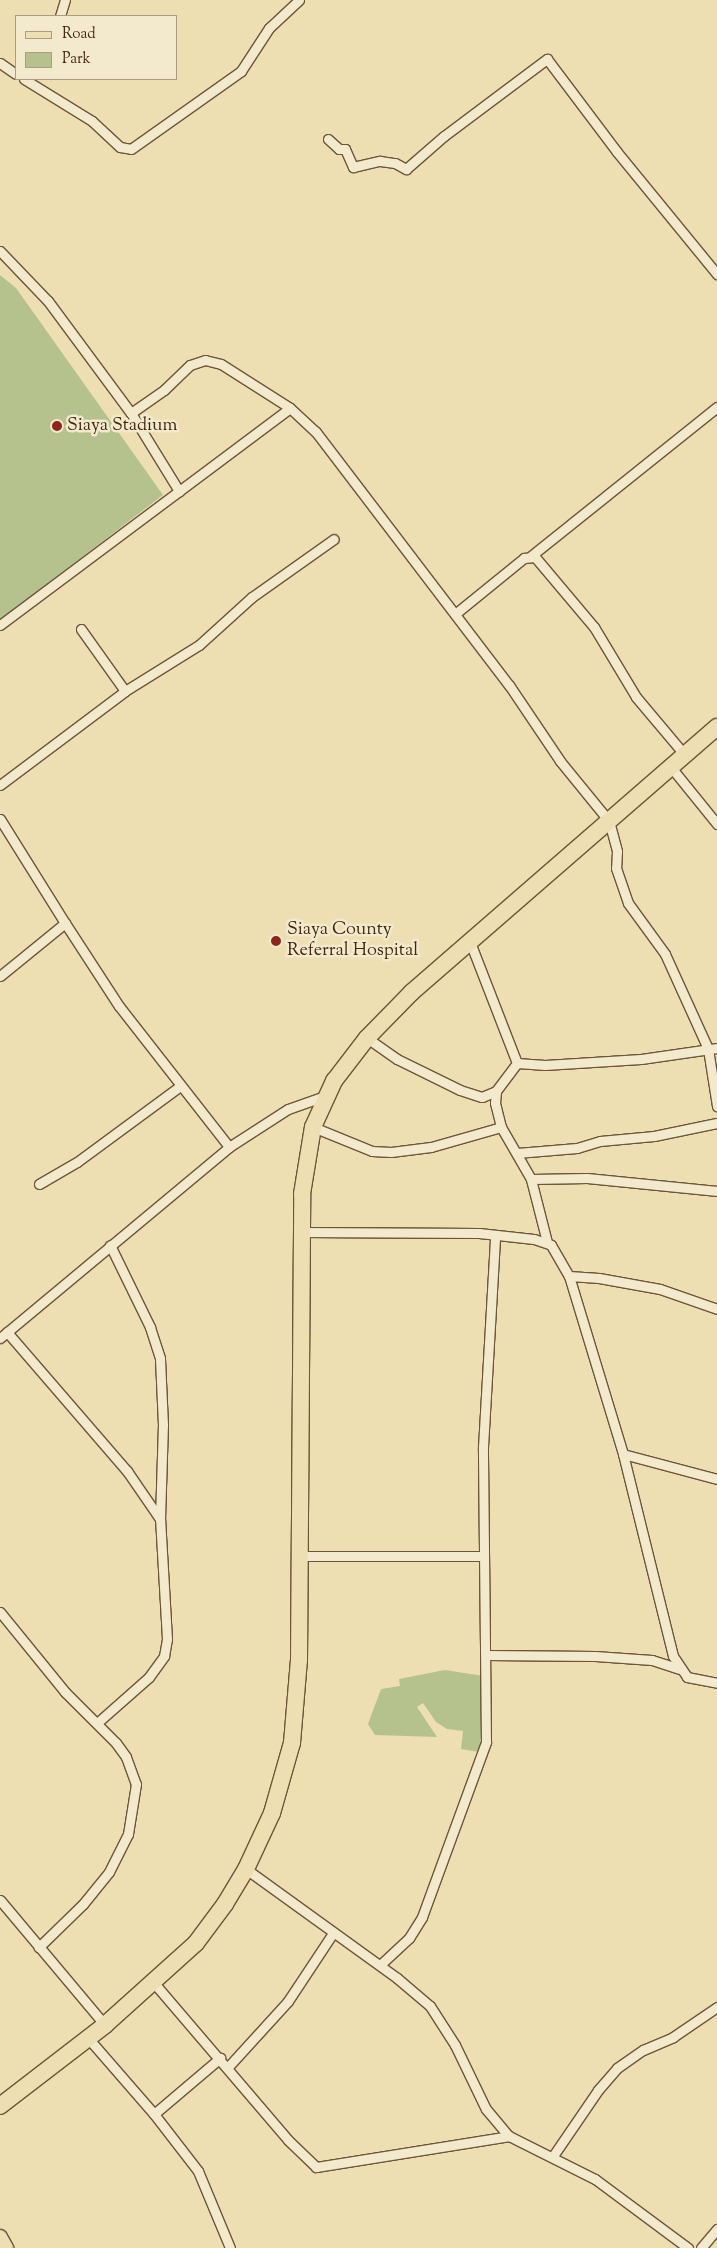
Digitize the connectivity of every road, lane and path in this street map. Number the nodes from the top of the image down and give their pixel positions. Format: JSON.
{"nodes":[{"id":1,"x":66,"y":0,"type":"edge"},
{"id":2,"x":299,"y":0,"type":"edge"},
{"id":3,"x":60,"y":15,"type":"edge"},
{"id":4,"x":0,"y":63,"type":"edge"},
{"id":5,"x":15,"y":73,"type":"edge"},
{"id":6,"x":38,"y":83,"type":"edge"},
{"id":7,"x":328,"y":139,"type":"dead end"},
{"id":8,"x":0,"y":251,"type":"edge"},
{"id":9,"x":717,"y":274,"type":"edge"},
{"id":10,"x":717,"y":407,"type":"edge"},
{"id":11,"x":290,"y":408,"type":"junction"},
{"id":12,"x":131,"y":413,"type":"junction"},
{"id":13,"x":179,"y":491,"type":"junction"},
{"id":14,"x":334,"y":539,"type":"dead end"},
{"id":15,"x":531,"y":556,"type":"junction"},
{"id":16,"x":455,"y":614,"type":"junction"},
{"id":17,"x":0,"y":625,"type":"edge"},
{"id":18,"x":81,"y":629,"type":"dead end"},
{"id":19,"x":125,"y":691,"type":"junction"},
{"id":20,"x":717,"y":727,"type":"edge"},
{"id":21,"x":684,"y":754,"type":"junction"},
{"id":22,"x":670,"y":766,"type":"junction"},
{"id":23,"x":0,"y":785,"type":"edge"},
{"id":24,"x":0,"y":820,"type":"edge"},
{"id":25,"x":609,"y":821,"type":"junction"},
{"id":26,"x":717,"y":824,"type":"edge"},
{"id":27,"x":66,"y":923,"type":"junction"},
{"id":28,"x":470,"y":942,"type":"junction"},
{"id":29,"x":0,"y":976,"type":"edge"},
{"id":30,"x":368,"y":1038,"type":"junction"},
{"id":31,"x":712,"y":1048,"type":"edge"},
{"id":32,"x":518,"y":1063,"type":"junction"},
{"id":33,"x":180,"y":1086,"type":"junction"},
{"id":34,"x":496,"y":1090,"type":"junction"},
{"id":35,"x":328,"y":1095,"type":"junction"},
{"id":36,"x":717,"y":1106,"type":"edge"},
{"id":37,"x":717,"y":1123,"type":"edge"},
{"id":38,"x":313,"y":1127,"type":"junction"},
{"id":39,"x":501,"y":1127,"type":"junction"},
{"id":40,"x":229,"y":1147,"type":"junction"},
{"id":41,"x":517,"y":1153,"type":"junction"},
{"id":42,"x":531,"y":1179,"type":"junction"},
{"id":43,"x":39,"y":1184,"type":"dead end"},
{"id":44,"x":717,"y":1191,"type":"edge"},
{"id":45,"x":302,"y":1232,"type":"junction"},
{"id":46,"x":495,"y":1236,"type":"junction"},
{"id":47,"x":547,"y":1242,"type":"junction"},
{"id":48,"x":110,"y":1244,"type":"junction"},
{"id":49,"x":568,"y":1276,"type":"junction"},
{"id":50,"x":717,"y":1309,"type":"edge"},
{"id":51,"x":3,"y":1335,"type":"edge"},
{"id":52,"x":623,"y":1454,"type":"junction"},
{"id":53,"x":717,"y":1479,"type":"edge"},
{"id":54,"x":160,"y":1519,"type":"junction"},
{"id":55,"x":300,"y":1556,"type":"junction"},
{"id":56,"x":484,"y":1556,"type":"junction"},
{"id":57,"x":0,"y":1612,"type":"edge"},
{"id":58,"x":487,"y":1655,"type":"junction"},
{"id":59,"x":679,"y":1669,"type":"junction"},
{"id":60,"x":717,"y":1683,"type":"edge"},
{"id":61,"x":97,"y":1723,"type":"junction"},
{"id":62,"x":246,"y":1869,"type":"junction"},
{"id":63,"x":0,"y":1900,"type":"edge"},
{"id":64,"x":333,"y":1933,"type":"junction"},
{"id":65,"x":39,"y":1946,"type":"junction"},
{"id":66,"x":380,"y":1965,"type":"junction"},
{"id":67,"x":154,"y":1983,"type":"junction"},
{"id":68,"x":717,"y":2006,"type":"edge"},
{"id":69,"x":105,"y":2025,"type":"junction"},
{"id":70,"x":88,"y":2038,"type":"junction"},
{"id":71,"x":220,"y":2058,"type":"junction"},
{"id":72,"x":228,"y":2067,"type":"junction"},
{"id":73,"x":0,"y":2106,"type":"edge"},
{"id":74,"x":154,"y":2114,"type":"junction"},
{"id":75,"x":509,"y":2136,"type":"junction"},
{"id":76,"x":553,"y":2156,"type":"junction"},
{"id":77,"x":717,"y":2229,"type":"edge"},
{"id":78,"x":0,"y":2237,"type":"edge"},
{"id":79,"x":6,"y":2248,"type":"edge"},
{"id":80,"x":230,"y":2248,"type":"edge"},
{"id":81,"x":688,"y":2248,"type":"edge"},
{"id":82,"x":701,"y":2248,"type":"edge"}],
"edges":[{"from":1,"to":3,"type":"street"},
{"from":2,"to":6,"type":"street"},
{"from":4,"to":5,"type":"street"},
{"from":7,"to":9,"type":"street"},
{"from":8,"to":12,"type":"street"},
{"from":10,"to":15,"type":"street"},
{"from":11,"to":12,"type":"street"},
{"from":11,"to":13,"type":"street"},
{"from":11,"to":16,"type":"street"},
{"from":12,"to":13,"type":"street"},
{"from":13,"to":17,"type":"street"},
{"from":14,"to":19,"type":"street"},
{"from":15,"to":16,"type":"street"},
{"from":15,"to":21,"type":"street"},
{"from":16,"to":25,"type":"street"},
{"from":18,"to":19,"type":"street"},
{"from":19,"to":23,"type":"street"},
{"from":20,"to":21,"type":"highway"},
{"from":21,"to":22,"type":"highway"},
{"from":22,"to":25,"type":"highway"},
{"from":22,"to":26,"type":"street"},
{"from":24,"to":27,"type":"street"},
{"from":25,"to":28,"type":"highway"},
{"from":25,"to":31,"type":"street"},
{"from":27,"to":29,"type":"street"},
{"from":27,"to":33,"type":"street"},
{"from":28,"to":30,"type":"highway"},
{"from":28,"to":32,"type":"street"},
{"from":30,"to":34,"type":"street"},
{"from":30,"to":35,"type":"highway"},
{"from":31,"to":32,"type":"street"},
{"from":31,"to":36,"type":"street"},
{"from":32,"to":34,"type":"street"},
{"from":33,"to":40,"type":"street"},
{"from":33,"to":43,"type":"street"},
{"from":34,"to":39,"type":"street"},
{"from":35,"to":38,"type":"highway"},
{"from":35,"to":40,"type":"street"},
{"from":37,"to":41,"type":"street"},
{"from":38,"to":39,"type":"street"},
{"from":38,"to":45,"type":"highway"},
{"from":39,"to":41,"type":"street"},
{"from":40,"to":48,"type":"street"},
{"from":41,"to":42,"type":"street"},
{"from":42,"to":44,"type":"street"},
{"from":42,"to":47,"type":"street"},
{"from":45,"to":46,"type":"street"},
{"from":45,"to":55,"type":"highway"},
{"from":46,"to":47,"type":"street"},
{"from":46,"to":56,"type":"street"},
{"from":47,"to":49,"type":"street"},
{"from":48,"to":51,"type":"street"},
{"from":48,"to":54,"type":"street"},
{"from":49,"to":50,"type":"street"},
{"from":49,"to":52,"type":"street"},
{"from":51,"to":54,"type":"street"},
{"from":52,"to":53,"type":"street"},
{"from":52,"to":59,"type":"street"},
{"from":54,"to":61,"type":"street"},
{"from":55,"to":56,"type":"street"},
{"from":55,"to":62,"type":"highway"},
{"from":56,"to":58,"type":"street"},
{"from":57,"to":61,"type":"street"},
{"from":58,"to":59,"type":"street"},
{"from":58,"to":66,"type":"street"},
{"from":59,"to":60,"type":"street"},
{"from":61,"to":65,"type":"street"},
{"from":62,"to":64,"type":"street"},
{"from":62,"to":67,"type":"highway"},
{"from":63,"to":65,"type":"street"},
{"from":64,"to":66,"type":"street"},
{"from":64,"to":72,"type":"street"},
{"from":65,"to":69,"type":"street"},
{"from":66,"to":75,"type":"street"},
{"from":67,"to":69,"type":"highway"},
{"from":67,"to":71,"type":"street"},
{"from":68,"to":76,"type":"street"},
{"from":69,"to":70,"type":"highway"},
{"from":70,"to":73,"type":"highway"},
{"from":70,"to":74,"type":"street"},
{"from":71,"to":72,"type":"street"},
{"from":71,"to":74,"type":"street"},
{"from":72,"to":75,"type":"street"},
{"from":74,"to":80,"type":"street"},
{"from":75,"to":76,"type":"street"},
{"from":76,"to":81,"type":"street"},
{"from":77,"to":82,"type":"street"},
{"from":78,"to":79,"type":"main road"}]}
